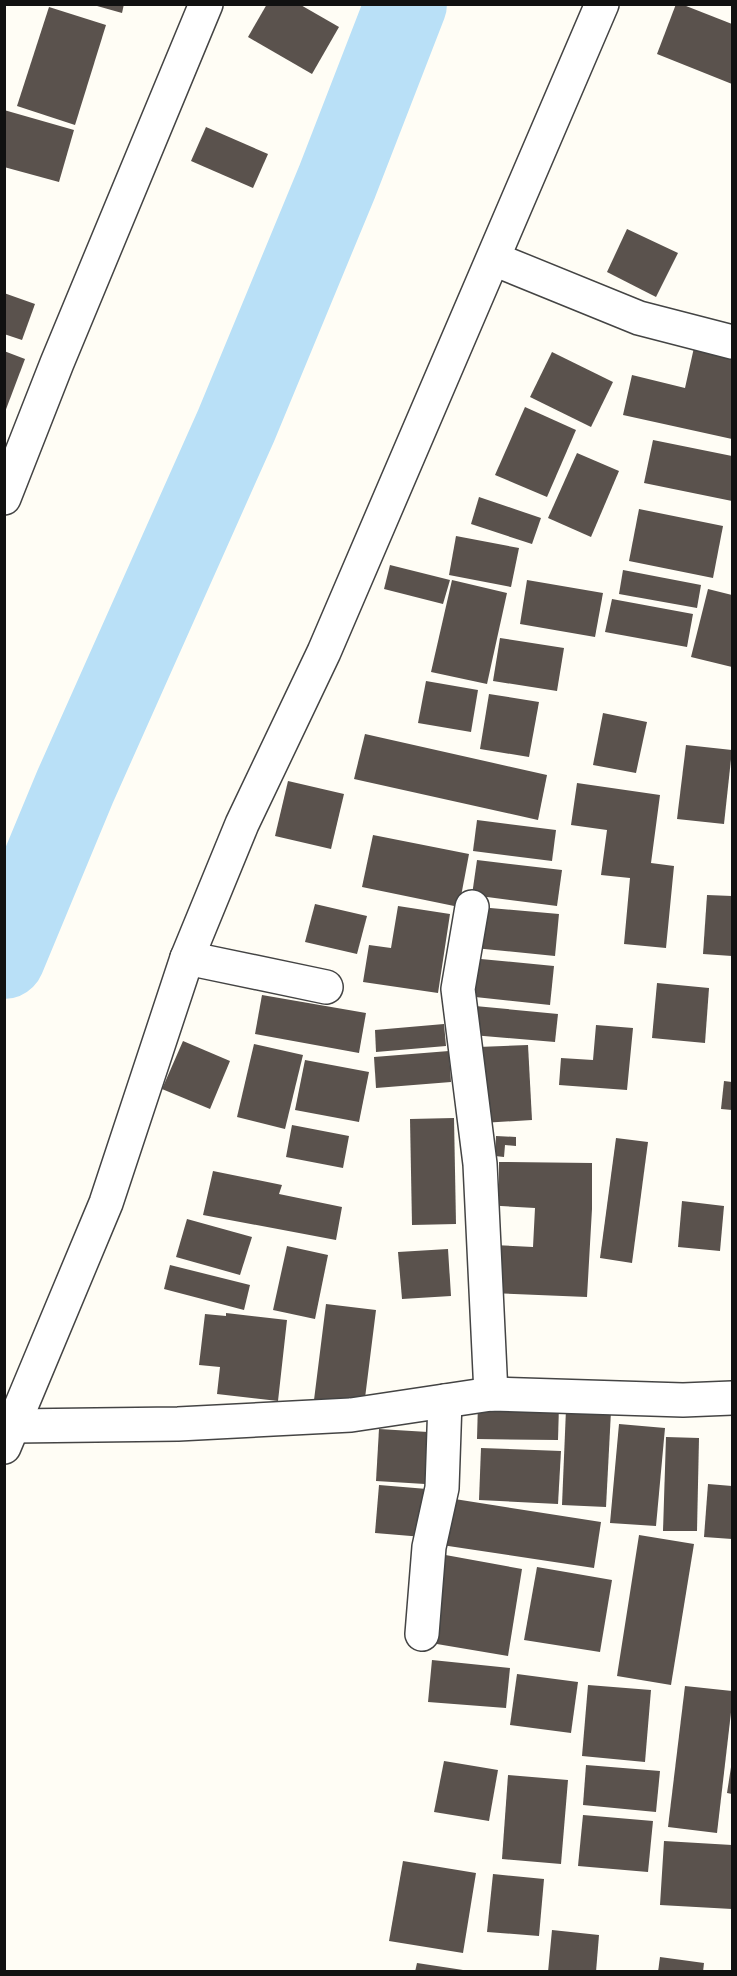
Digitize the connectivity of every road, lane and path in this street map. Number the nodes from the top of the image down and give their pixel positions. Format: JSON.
{"nodes":[{"id":1,"x":206,"y":4,"type":"edge"},
{"id":2,"x":602,"y":4,"type":"edge"},
{"id":3,"x":494,"y":260,"type":"junction"},
{"id":4,"x":732,"y":342,"type":"edge"},
{"id":5,"x":4,"y":498,"type":"edge"},
{"id":6,"x":472,"y":907,"type":"dead end"},
{"id":7,"x":187,"y":958,"type":"junction"},
{"id":8,"x":326,"y":987,"type":"dead end"},
{"id":9,"x":491,"y":1394,"type":"junction"},
{"id":10,"x":732,"y":1398,"type":"edge"},
{"id":11,"x":445,"y":1401,"type":"junction"},
{"id":12,"x":9,"y":1436,"type":"edge"},
{"id":13,"x":422,"y":1634,"type":"dead end"}],
"edges":[{"from":1,"to":5,"type":"street"},
{"from":2,"to":3,"type":"street"},
{"from":3,"to":4,"type":"street"},
{"from":3,"to":7,"type":"street"},
{"from":6,"to":9,"type":"street"},
{"from":7,"to":8,"type":"street"},
{"from":7,"to":12,"type":"street"},
{"from":9,"to":10,"type":"street"},
{"from":9,"to":11,"type":"street"},
{"from":11,"to":12,"type":"street"},
{"from":11,"to":13,"type":"street"}]}
